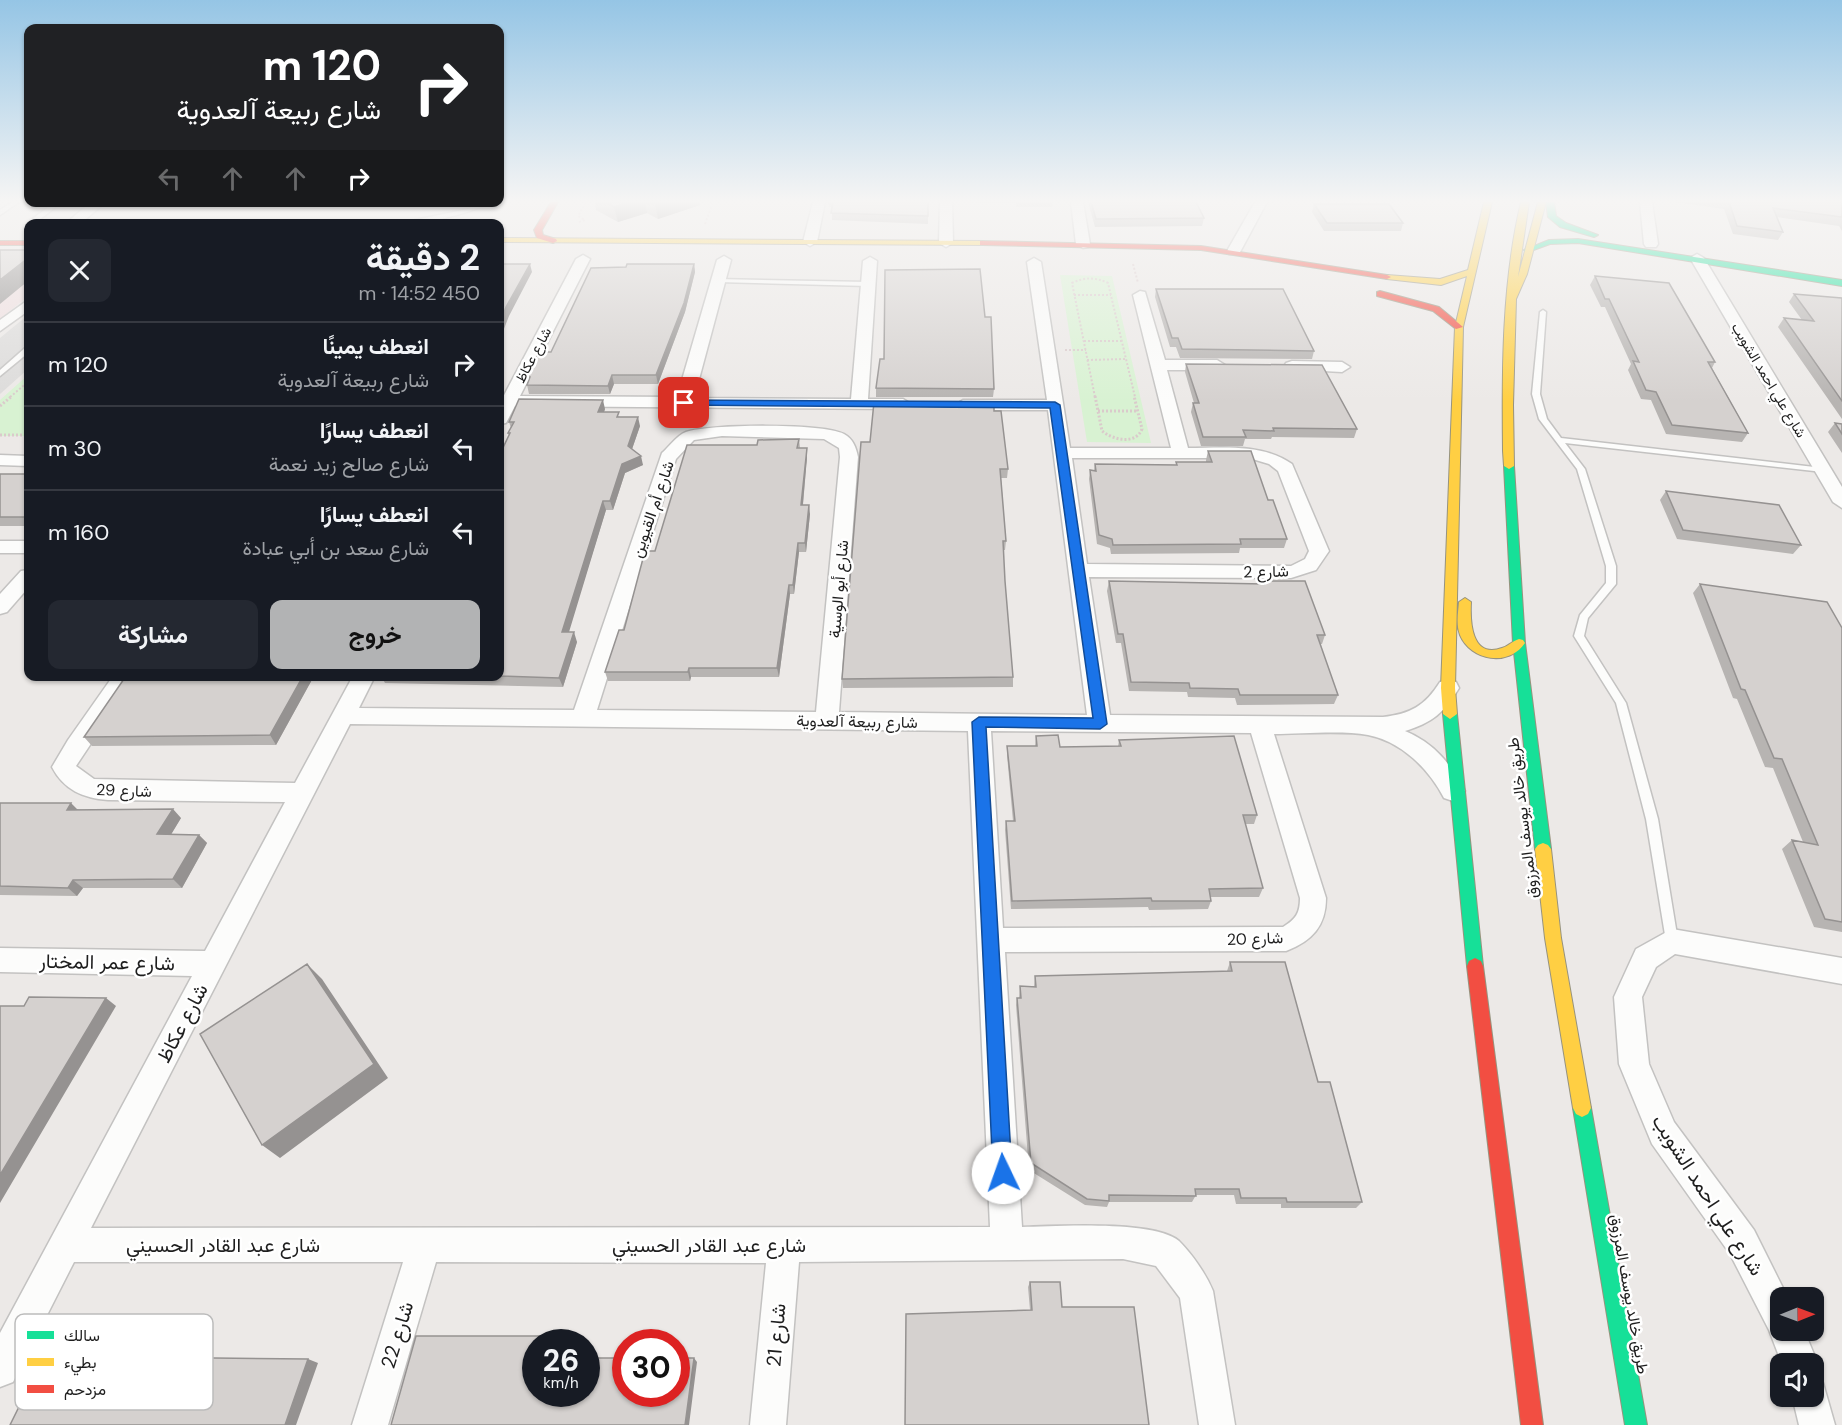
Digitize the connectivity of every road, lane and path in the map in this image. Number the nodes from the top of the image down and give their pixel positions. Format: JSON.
{"nodes":[{"id":1,"x":583,"y":268,"type":"edge"},
{"id":2,"x":721,"y":268,"type":"edge"},
{"id":3,"x":870,"y":268,"type":"edge"},
{"id":4,"x":1035,"y":268,"type":"edge"},
{"id":5,"x":1337,"y":268,"type":"edge"},
{"id":6,"x":1471,"y":268,"type":"edge"},
{"id":7,"x":1515,"y":268,"type":"edge"},
{"id":8,"x":1524,"y":268,"type":"edge"},
{"id":9,"x":1703,"y":268,"type":"edge"},
{"id":10,"x":1756,"y":268,"type":"edge"},
{"id":11,"x":1786,"y":268,"type":"edge"},
{"id":12,"x":1358,"y":272,"type":"junction"},
{"id":13,"x":1470,"y":272,"type":"junction"},
{"id":14,"x":1804,"y":277,"type":"junction"},
{"id":15,"x":718,"y":280,"type":"junction"},
{"id":16,"x":1842,"y":283,"type":"edge"},
{"id":17,"x":868,"y":284,"type":"junction"},
{"id":18,"x":1074,"y":295,"type":"junction"},
{"id":19,"x":1111,"y":295,"type":"junction"},
{"id":20,"x":1140,"y":295,"type":"dead end"},
{"id":21,"x":1512,"y":299,"type":"junction"},
{"id":22,"x":24,"y":307,"type":"edge"},
{"id":23,"x":1543,"y":312,"type":"dead end"},
{"id":24,"x":0,"y":327,"type":"edge"},
{"id":25,"x":1459,"y":327,"type":"junction"},
{"id":26,"x":1121,"y":341,"type":"junction"},
{"id":27,"x":1084,"y":342,"type":"junction"},
{"id":28,"x":24,"y":353,"type":"edge"},
{"id":29,"x":1125,"y":359,"type":"junction"},
{"id":30,"x":1088,"y":360,"type":"junction"},
{"id":31,"x":1158,"y":365,"type":"junction"},
{"id":32,"x":1239,"y":366,"type":"edge"},
{"id":33,"x":1273,"y":366,"type":"edge"},
{"id":34,"x":1342,"y":367,"type":"dead end"},
{"id":35,"x":0,"y":374,"type":"edge"},
{"id":36,"x":24,"y":385,"type":"edge"},
{"id":37,"x":509,"y":401,"type":"junction"},
{"id":38,"x":684,"y":403,"type":"junction"},
{"id":39,"x":859,"y":404,"type":"junction"},
{"id":40,"x":916,"y":404,"type":"edge"},
{"id":41,"x":951,"y":405,"type":"edge"},
{"id":42,"x":1055,"y":405,"type":"junction"},
{"id":43,"x":0,"y":406,"type":"edge"},
{"id":44,"x":504,"y":411,"type":"edge"},
{"id":45,"x":1098,"y":411,"type":"junction"},
{"id":46,"x":1137,"y":411,"type":"junction"},
{"id":47,"x":0,"y":435,"type":"edge"},
{"id":48,"x":24,"y":435,"type":"edge"},
{"id":49,"x":1561,"y":440,"type":"junction"},
{"id":50,"x":1064,"y":453,"type":"junction"},
{"id":51,"x":1181,"y":453,"type":"junction"},
{"id":52,"x":849,"y":458,"type":"joint"},
{"id":53,"x":0,"y":460,"type":"edge"},
{"id":54,"x":24,"y":460,"type":"edge"},
{"id":55,"x":1823,"y":470,"type":"junction"},
{"id":56,"x":1842,"y":473,"type":"edge"},
{"id":57,"x":1454,"y":475,"type":"junction"},
{"id":58,"x":1842,"y":502,"type":"edge"},
{"id":59,"x":0,"y":547,"type":"edge"},
{"id":60,"x":24,"y":547,"type":"edge"},
{"id":61,"x":1077,"y":570,"type":"junction"},
{"id":62,"x":24,"y":580,"type":"edge"},
{"id":63,"x":0,"y":607,"type":"edge"},
{"id":64,"x":1519,"y":643,"type":"junction"},
{"id":65,"x":121,"y":681,"type":"edge"},
{"id":66,"x":361,"y":681,"type":"edge"},
{"id":67,"x":1448,"y":688,"type":"junction"},
{"id":68,"x":343,"y":716,"type":"junction"},
{"id":69,"x":583,"y":718,"type":"junction"},
{"id":70,"x":827,"y":721,"type":"junction"},
{"id":71,"x":979,"y":722,"type":"junction"},
{"id":72,"x":1100,"y":724,"type":"junction"},
{"id":73,"x":1260,"y":725,"type":"junction"},
{"id":74,"x":1370,"y":726,"type":"junction"},
{"id":75,"x":302,"y":793,"type":"junction"},
{"id":76,"x":1457,"y":798,"type":"junction"},
{"id":77,"x":990,"y":940,"type":"junction"},
{"id":78,"x":1672,"y":941,"type":"junction"},
{"id":79,"x":0,"y":960,"type":"edge"},
{"id":80,"x":213,"y":964,"type":"junction"},
{"id":81,"x":1842,"y":971,"type":"edge"},
{"id":82,"x":1007,"y":1243,"type":"junction"},
{"id":83,"x":65,"y":1245,"type":"junction"},
{"id":84,"x":425,"y":1245,"type":"junction"},
{"id":85,"x":784,"y":1246,"type":"junction"},
{"id":86,"x":1770,"y":1297,"type":"edge"},
{"id":87,"x":29,"y":1314,"type":"edge"},
{"id":88,"x":15,"y":1340,"type":"edge"},
{"id":89,"x":0,"y":1369,"type":"edge"},
{"id":90,"x":1812,"y":1407,"type":"edge"},
{"id":91,"x":370,"y":1425,"type":"edge"},
{"id":92,"x":768,"y":1425,"type":"edge"},
{"id":93,"x":1217,"y":1425,"type":"edge"},
{"id":94,"x":1532,"y":1425,"type":"edge"},
{"id":95,"x":1637,"y":1425,"type":"edge"},
{"id":96,"x":1817,"y":1425,"type":"edge"}],
"edges":[{"from":1,"to":37,"type":"street","name":"شارع عكاظ"},
{"from":2,"to":15,"type":"street"},
{"from":3,"to":17,"type":"street"},
{"from":4,"to":42,"type":"street"},
{"from":5,"to":12,"type":"main road"},
{"from":6,"to":13,"type":"main road"},
{"from":7,"to":21,"type":"main road","name":"طريق خالد يوسف المرزوق"},
{"from":8,"to":21,"type":"main road"},
{"from":9,"to":55,"type":"street","name":"شارع علي احمد الشويب"},
{"from":10,"to":14,"type":"main road"},
{"from":11,"to":14,"type":"main road"},
{"from":12,"to":13,"type":"main road"},
{"from":12,"to":25,"type":"main road"},
{"from":13,"to":25,"type":"main road"},
{"from":14,"to":16,"type":"main road"},
{"from":15,"to":17,"type":"lane"},
{"from":15,"to":38,"type":"street"},
{"from":17,"to":39,"type":"street"},
{"from":18,"to":19,"type":"path"},
{"from":18,"to":19,"type":"path"},
{"from":18,"to":27,"type":"path"},
{"from":19,"to":26,"type":"path"},
{"from":20,"to":31,"type":"street"},
{"from":21,"to":64,"type":"main road","name":"طريق خالد يوسف المرزوق"},
{"from":22,"to":24,"type":"street"},
{"from":23,"to":49,"type":"lane"},
{"from":25,"to":57,"type":"main road"},
{"from":26,"to":27,"type":"path"},
{"from":26,"to":29,"type":"path"},
{"from":27,"to":30,"type":"path"},
{"from":28,"to":35,"type":"lane"},
{"from":29,"to":30,"type":"path"},
{"from":29,"to":46,"type":"path"},
{"from":30,"to":45,"type":"path"},
{"from":31,"to":32,"type":"street"},
{"from":31,"to":51,"type":"street"},
{"from":33,"to":34,"type":"street"},
{"from":36,"to":43,"type":"path"},
{"from":37,"to":38,"type":"street"},
{"from":37,"to":44,"type":"street","name":"شارع عكاظ"},
{"from":38,"to":39,"type":"street"},
{"from":39,"to":40,"type":"street"},
{"from":41,"to":42,"type":"street"},
{"from":42,"to":50,"type":"street"},
{"from":45,"to":46,"type":"path"},
{"from":45,"to":46,"type":"path"},
{"from":47,"to":48,"type":"path"},
{"from":49,"to":55,"type":"lane"},
{"from":49,"to":78,"type":"lane"},
{"from":50,"to":51,"type":"street","name":"شارع 2"},
{"from":50,"to":61,"type":"street"},
{"from":51,"to":61,"type":"street","name":"شارع 2"},
{"from":52,"to":69,"type":"street","name":"شارع أم القيوين"},
{"from":52,"to":70,"type":"street","name":"شارع أبو الوسية"},
{"from":53,"to":54,"type":"street"},
{"from":55,"to":56,"type":"street"},
{"from":55,"to":58,"type":"street","name":"شارع علي احمد الشويب"},
{"from":57,"to":64,"type":"main road"},
{"from":57,"to":67,"type":"main road"},
{"from":59,"to":60,"type":"street"},
{"from":61,"to":72,"type":"street"},
{"from":62,"to":63,"type":"street"},
{"from":64,"to":95,"type":"main road","name":"طريق خالد يوسف المرزوق"},
{"from":65,"to":75,"type":"street","name":"شارع 29"},
{"from":66,"to":68,"type":"street","name":"شارع عكاظ"},
{"from":67,"to":74,"type":"street","name":"شارع ربيعة آلعدوية"},
{"from":67,"to":76,"type":"main road"},
{"from":68,"to":69,"type":"street","name":"شارع ربيعة آلعدوية"},
{"from":68,"to":75,"type":"street","name":"شارع عكاظ"},
{"from":69,"to":70,"type":"street","name":"شارع ربيعة آلعدوية"},
{"from":70,"to":71,"type":"street","name":"شارع ربيعة آلعدوية"},
{"from":71,"to":72,"type":"street","name":"شارع ربيعة آلعدوية"},
{"from":71,"to":77,"type":"street"},
{"from":72,"to":73,"type":"street","name":"شارع ربيعة آلعدوية"},
{"from":73,"to":74,"type":"street","name":"شارع ربيعة آلعدوية"},
{"from":73,"to":77,"type":"street","name":"شارع 20"},
{"from":74,"to":76,"type":"street","name":"شارع ربيعة آلعدوية"},
{"from":75,"to":80,"type":"street","name":"شارع عكاظ"},
{"from":76,"to":94,"type":"main road"},
{"from":77,"to":82,"type":"street"},
{"from":78,"to":81,"type":"street"},
{"from":78,"to":86,"type":"street","name":"شارع علي احمد الشويب"},
{"from":79,"to":80,"type":"street","name":"شارع عمر المختار"},
{"from":80,"to":83,"type":"street","name":"شارع عكاظ"},
{"from":82,"to":85,"type":"street","name":"شارع عبد القادر الحسيني"},
{"from":82,"to":93,"type":"street","name":"شارع عبد القادر الحسيني"},
{"from":83,"to":84,"type":"street","name":"شارع عبد القادر الحسيني"},
{"from":83,"to":87,"type":"street","name":"شارع عكاظ"},
{"from":84,"to":85,"type":"street","name":"شارع عبد القادر الحسيني"},
{"from":84,"to":91,"type":"street","name":"شارع 22"},
{"from":85,"to":92,"type":"street","name":"شارع 21"},
{"from":88,"to":89,"type":"street","name":"شارع عكاظ"},
{"from":90,"to":96,"type":"street"}]}
